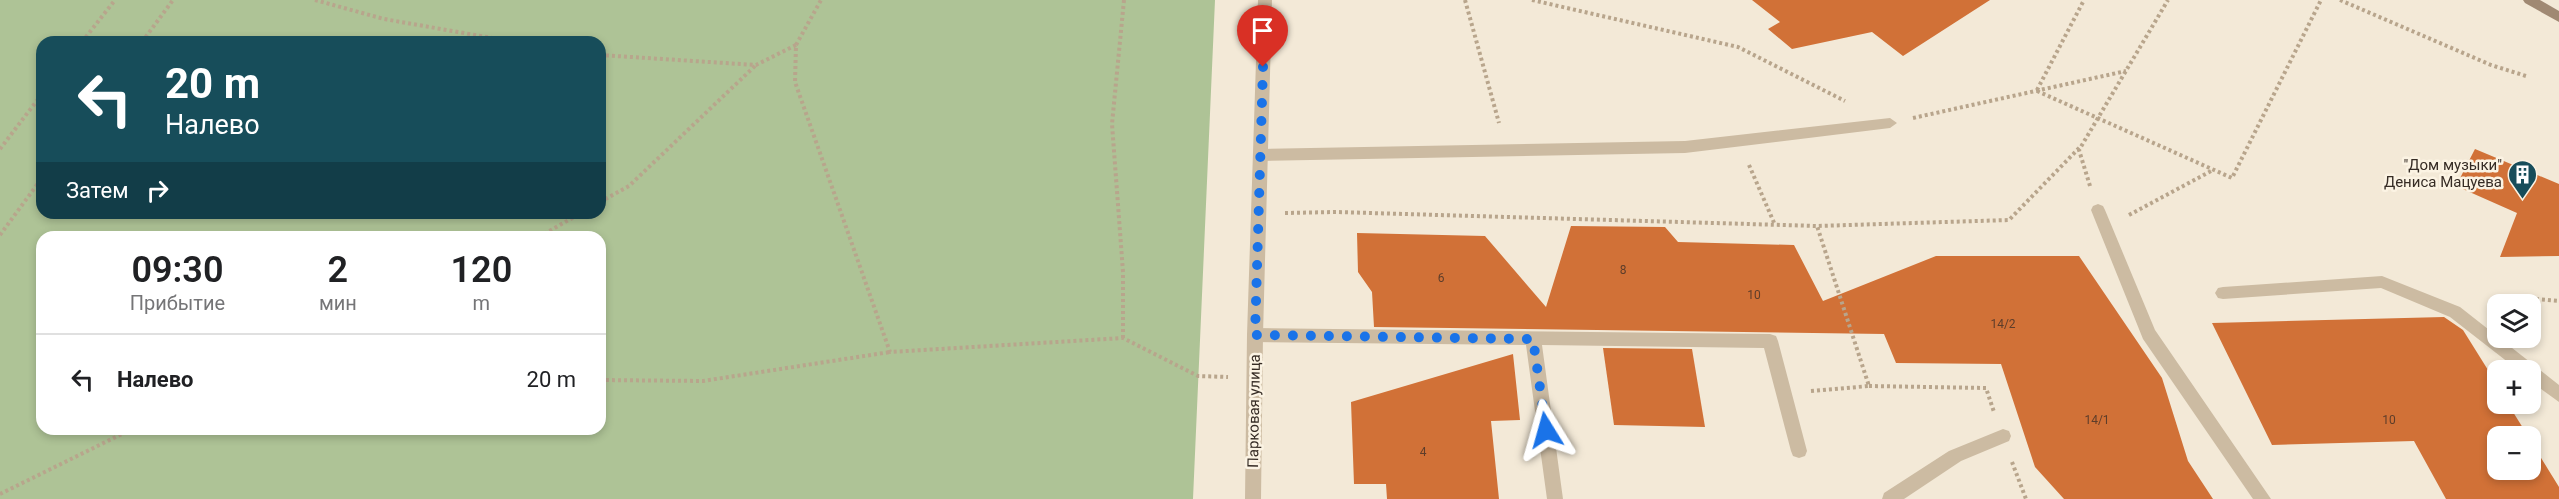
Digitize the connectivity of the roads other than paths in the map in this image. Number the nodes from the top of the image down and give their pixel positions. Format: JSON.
{"nodes":[{"id":1,"x":1265,"y":0,"type":"edge"},
{"id":2,"x":2530,"y":0,"type":"edge"},
{"id":3,"x":2559,"y":17,"type":"edge"},
{"id":4,"x":1890,"y":123,"type":"road end"},
{"id":5,"x":1260,"y":155,"type":"junction"},
{"id":6,"x":2098,"y":210,"type":"road end"},
{"id":7,"x":2223,"y":293,"type":"dead end"},
{"id":8,"x":1255,"y":335,"type":"junction"},
{"id":9,"x":1533,"y":339,"type":"junction"},
{"id":10,"x":2516,"y":360,"type":"edge"},
{"id":11,"x":2541,"y":380,"type":"edge"},
{"id":12,"x":2559,"y":395,"type":"edge"},
{"id":13,"x":2003,"y":436,"type":"road end"},
{"id":14,"x":1798,"y":451,"type":"dead end"},
{"id":15,"x":1253,"y":499,"type":"edge"},
{"id":16,"x":1556,"y":499,"type":"edge"},
{"id":17,"x":1890,"y":499,"type":"edge"},
{"id":18,"x":2263,"y":499,"type":"edge"}],
"edges":[{"from":1,"to":5,"type":"street","name":"Парковая улица"},
{"from":2,"to":3,"type":"main road"},
{"from":4,"to":5,"type":"street"},
{"from":5,"to":8,"type":"street","name":"Парковая улица"},
{"from":6,"to":18,"type":"street"},
{"from":7,"to":10,"type":"street"},
{"from":8,"to":9,"type":"street"},
{"from":8,"to":15,"type":"street","name":"Парковая улица"},
{"from":9,"to":14,"type":"street"},
{"from":9,"to":16,"type":"street"},
{"from":11,"to":12,"type":"street"},
{"from":13,"to":17,"type":"street"}]}
